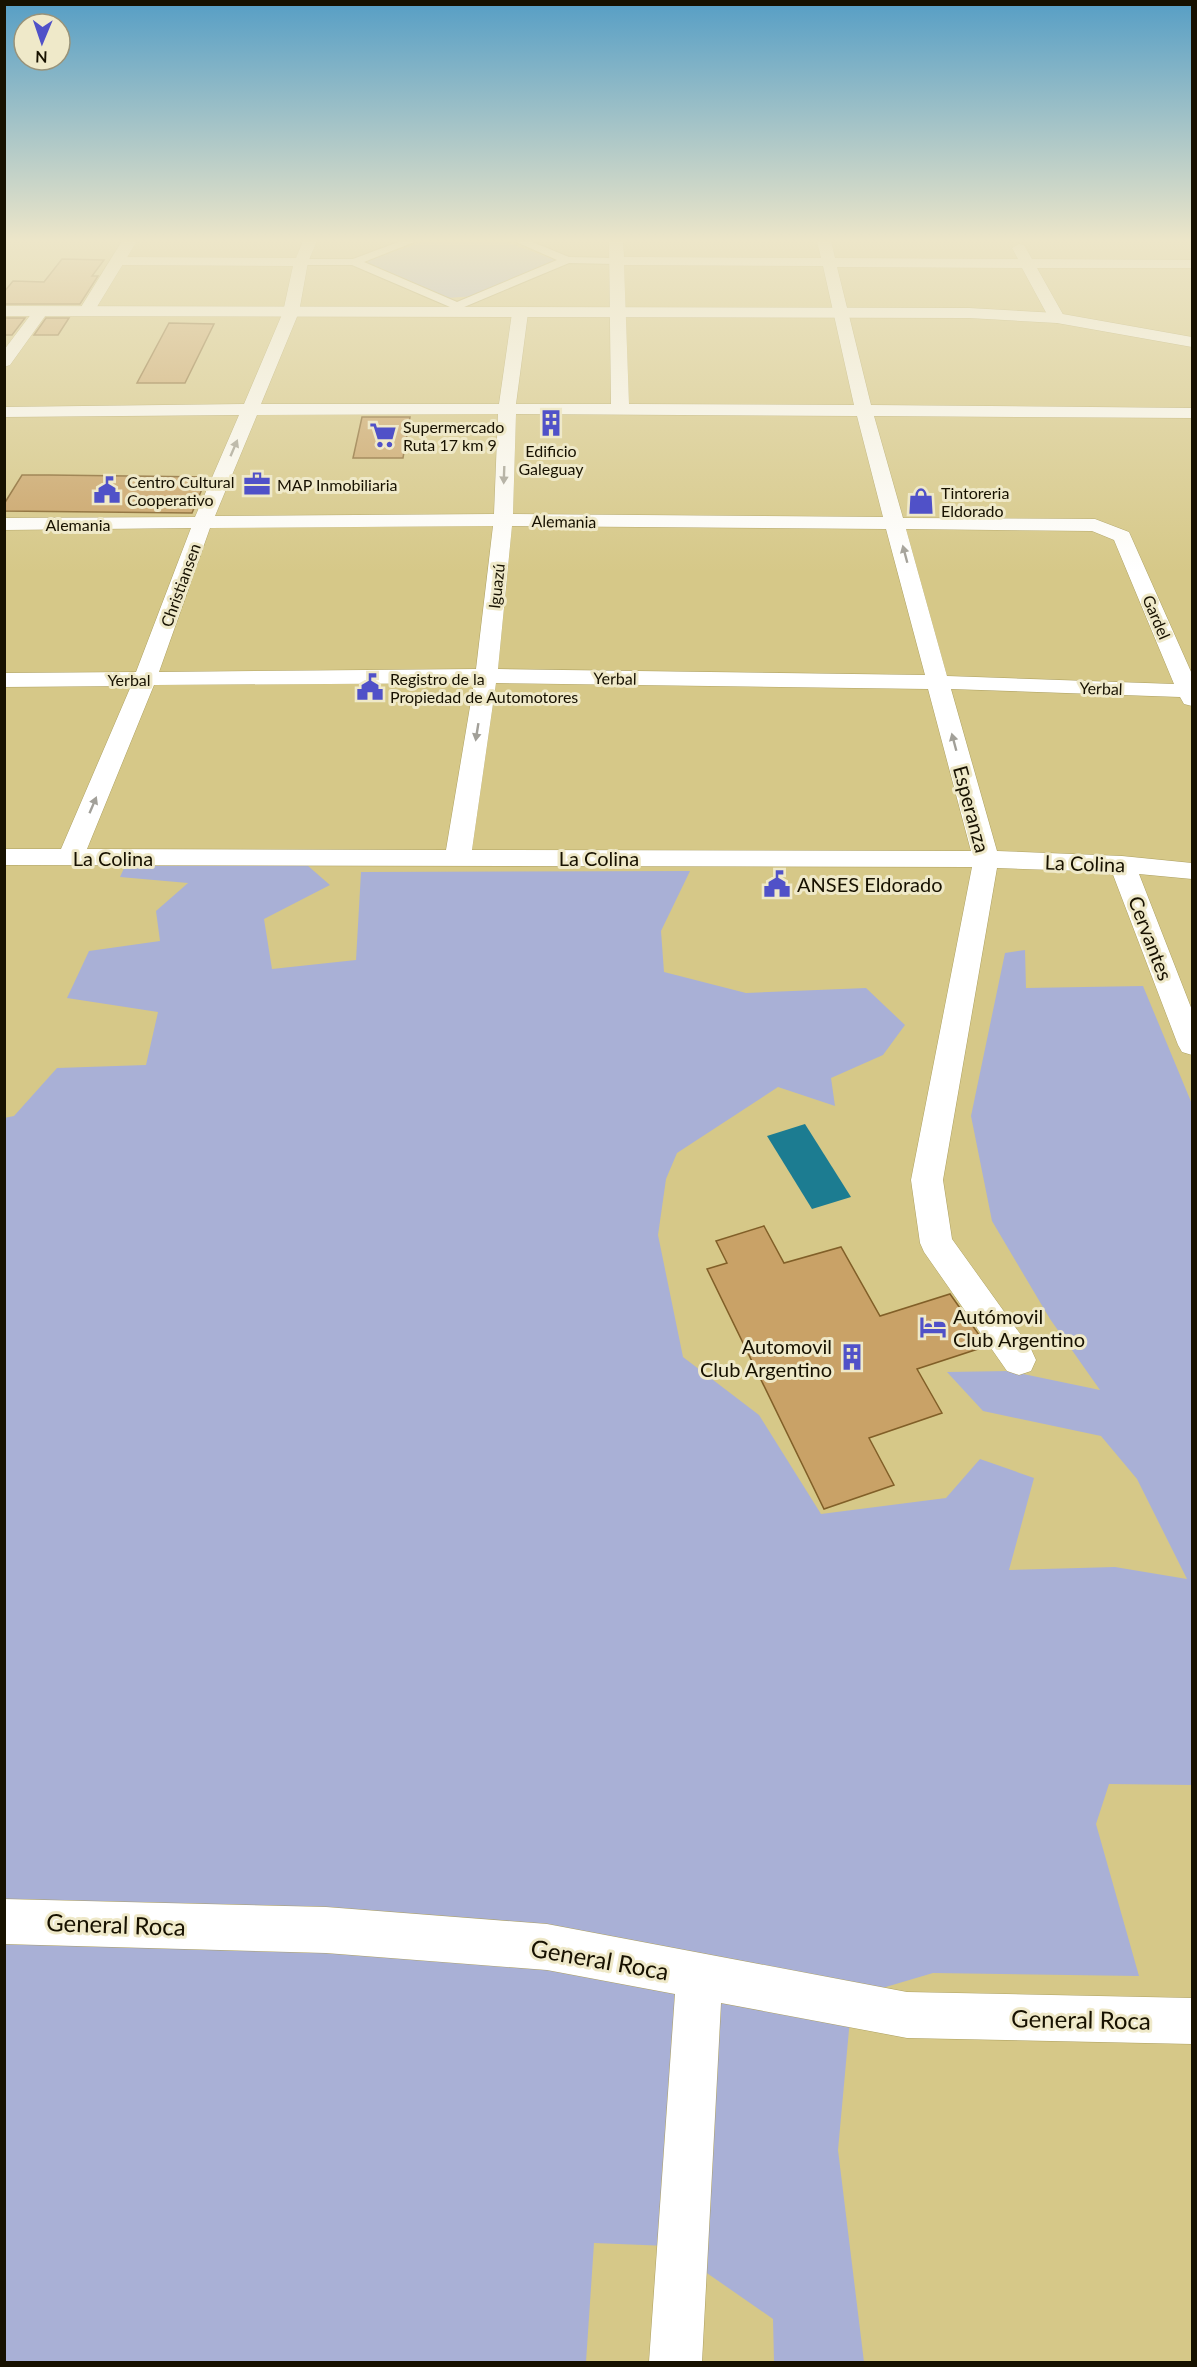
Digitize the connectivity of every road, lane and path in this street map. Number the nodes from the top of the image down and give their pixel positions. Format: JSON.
{"nodes":[{"id":1,"x":274,"y":351,"type":"edge"},
{"id":2,"x":515,"y":351,"type":"edge"},
{"id":3,"x":618,"y":351,"type":"edge"},
{"id":4,"x":850,"y":351,"type":"edge"},
{"id":5,"x":250,"y":408,"type":"junction"},
{"id":6,"x":620,"y":408,"type":"junction"},
{"id":7,"x":507,"y":409,"type":"junction"},
{"id":8,"x":864,"y":411,"type":"junction"},
{"id":9,"x":4,"y":412,"type":"edge"},
{"id":10,"x":1192,"y":413,"type":"edge"},
{"id":11,"x":503,"y":520,"type":"junction"},
{"id":12,"x":4,"y":524,"type":"edge"},
{"id":13,"x":202,"y":524,"type":"junction"},
{"id":14,"x":897,"y":524,"type":"junction"},
{"id":15,"x":1122,"y":536,"type":"joint"},
{"id":16,"x":486,"y":676,"type":"junction"},
{"id":17,"x":145,"y":679,"type":"junction"},
{"id":18,"x":4,"y":680,"type":"edge"},
{"id":19,"x":938,"y":682,"type":"junction"},
{"id":20,"x":1191,"y":695,"type":"edge"},
{"id":21,"x":4,"y":857,"type":"edge"},
{"id":22,"x":458,"y":857,"type":"junction"},
{"id":23,"x":70,"y":859,"type":"junction"},
{"id":24,"x":986,"y":860,"type":"junction"},
{"id":25,"x":1122,"y":864,"type":"junction"},
{"id":26,"x":1192,"y":871,"type":"edge"},
{"id":27,"x":1192,"y":1045,"type":"edge"},
{"id":28,"x":1019,"y":1360,"type":"dead end"},
{"id":29,"x":4,"y":1921,"type":"edge"},
{"id":30,"x":699,"y":1977,"type":"junction"},
{"id":31,"x":1192,"y":2021,"type":"edge"},
{"id":32,"x":675,"y":2362,"type":"edge"}],
"edges":[{"from":1,"to":5,"type":"street","name":"Christiansen"},
{"from":2,"to":7,"type":"street","name":"Iguazú"},
{"from":3,"to":6,"type":"street"},
{"from":4,"to":8,"type":"street","name":"Esperanza"},
{"from":5,"to":7,"type":"street"},
{"from":5,"to":9,"type":"street"},
{"from":13,"to":5,"type":"street","name":"Christiansen","one_way":true},
{"from":6,"to":7,"type":"street"},
{"from":6,"to":8,"type":"street"},
{"from":7,"to":11,"type":"street","name":"Iguazú","one_way":true},
{"from":8,"to":10,"type":"street"},
{"from":8,"to":14,"type":"street","name":"Esperanza"},
{"from":11,"to":13,"type":"street","name":"Alemania"},
{"from":11,"to":14,"type":"street","name":"Alemania"},
{"from":11,"to":16,"type":"street","name":"Iguazú"},
{"from":12,"to":13,"type":"street","name":"Alemania"},
{"from":13,"to":17,"type":"street","name":"Christiansen"},
{"from":14,"to":15,"type":"street","name":"Alemania"},
{"from":19,"to":14,"type":"street","name":"Esperanza","one_way":true},
{"from":15,"to":20,"type":"street","name":"Gardel"},
{"from":16,"to":17,"type":"street","name":"Yerbal"},
{"from":16,"to":19,"type":"street","name":"Yerbal"},
{"from":16,"to":22,"type":"street","name":"Iguazú","one_way":true},
{"from":17,"to":18,"type":"street","name":"Yerbal"},
{"from":23,"to":17,"type":"street","name":"Christiansen","one_way":true},
{"from":19,"to":20,"type":"street","name":"Yerbal"},
{"from":24,"to":19,"type":"street","name":"Esperanza","one_way":true},
{"from":21,"to":23,"type":"street","name":"La Colina"},
{"from":22,"to":23,"type":"street","name":"La Colina"},
{"from":22,"to":24,"type":"street","name":"La Colina"},
{"from":24,"to":25,"type":"street","name":"La Colina"},
{"from":24,"to":28,"type":"street","name":"Esperanza"},
{"from":25,"to":26,"type":"street","name":"La Colina"},
{"from":25,"to":27,"type":"street","name":"Cervantes"},
{"from":29,"to":30,"type":"street","name":"General Roca"},
{"from":30,"to":31,"type":"street","name":"General Roca"},
{"from":30,"to":32,"type":"street"}]}
